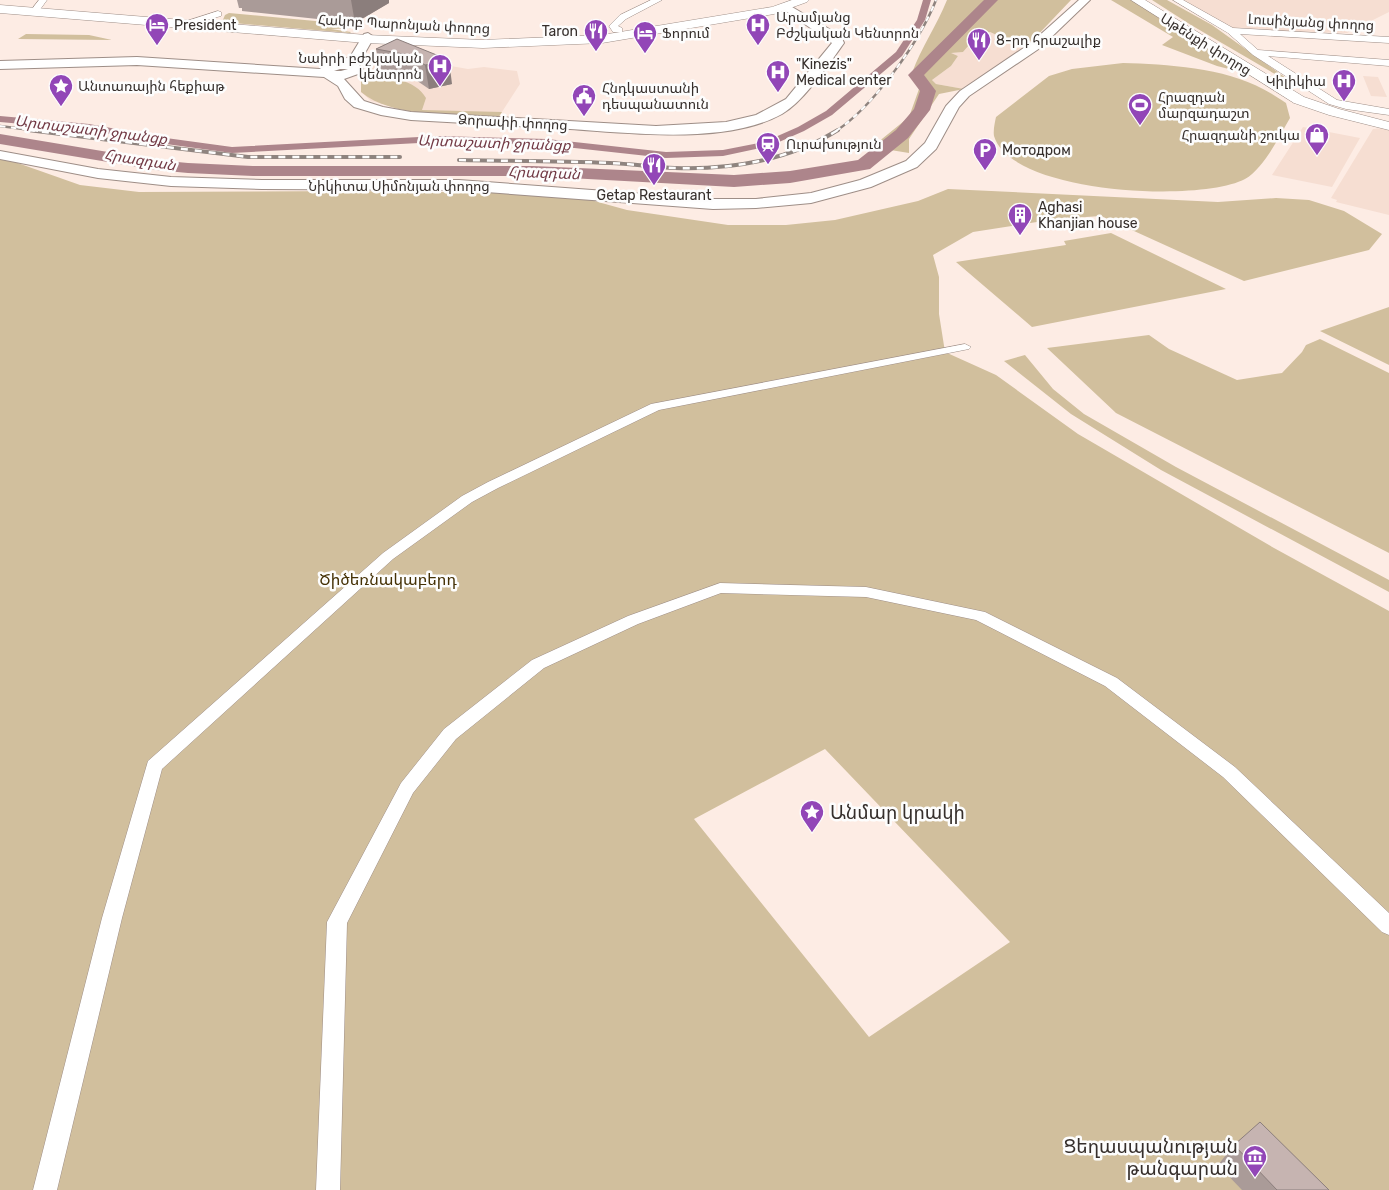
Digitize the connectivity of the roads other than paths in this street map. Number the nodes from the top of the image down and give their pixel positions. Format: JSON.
{"nodes":[{"id":1,"x":219,"y":0,"type":"edge"},
{"id":2,"x":658,"y":0,"type":"edge"},
{"id":3,"x":803,"y":0,"type":"edge"},
{"id":4,"x":1085,"y":0,"type":"edge"},
{"id":5,"x":1137,"y":0,"type":"edge"},
{"id":6,"x":1145,"y":0,"type":"edge"},
{"id":7,"x":1177,"y":0,"type":"edge"},
{"id":8,"x":791,"y":3,"type":"edge"},
{"id":9,"x":39,"y":4,"type":"edge"},
{"id":10,"x":0,"y":7,"type":"edge"},
{"id":11,"x":217,"y":22,"type":"junction"},
{"id":12,"x":619,"y":30,"type":"dead end"},
{"id":13,"x":1231,"y":31,"type":"junction"},
{"id":14,"x":369,"y":38,"type":"junction"},
{"id":15,"x":1389,"y":40,"type":"edge"},
{"id":16,"x":1256,"y":53,"type":"junction"},
{"id":17,"x":1389,"y":62,"type":"edge"},
{"id":18,"x":0,"y":65,"type":"edge"},
{"id":19,"x":328,"y":72,"type":"junction"},
{"id":20,"x":347,"y":72,"type":"junction"},
{"id":21,"x":1389,"y":112,"type":"edge"},
{"id":22,"x":1389,"y":121,"type":"edge"},
{"id":23,"x":1389,"y":126,"type":"edge"},
{"id":24,"x":0,"y":155,"type":"edge"},
{"id":25,"x":965,"y":347,"type":"dead end"},
{"id":26,"x":1389,"y":926,"type":"edge"},
{"id":27,"x":45,"y":1190,"type":"edge"},
{"id":28,"x":328,"y":1190,"type":"edge"}],
"edges":[{"from":1,"to":11,"type":"street"},
{"from":2,"to":12,"type":"street"},
{"from":3,"to":8,"type":"main road","name":"Հակոբ Պարոնյան փողոց"},
{"from":4,"to":24,"type":"street","name":"Նիկիտա Սիմոնյան փողոց"},
{"from":5,"to":23,"type":"main road","name":"Աթենքի փողոց"},
{"from":6,"to":22,"type":"main road","name":"Աթենքի փողոց"},
{"from":7,"to":13,"type":"street"},
{"from":8,"to":14,"type":"main road","name":"Հակոբ Պարոնյան փողոց"},
{"from":8,"to":20,"type":"street","name":"Ձորափի փողոց"},
{"from":9,"to":10,"type":"main road","name":"Հակոբ Պարոնյան փողոց"},
{"from":9,"to":11,"type":"main road","name":"Հակոբ Պարոնյան փողոց"},
{"from":10,"to":11,"type":"main road","name":"Հակոբ Պարոնյան փողոց"},
{"from":11,"to":14,"type":"main road","name":"Հակոբ Պարոնյան փողոց"},
{"from":11,"to":14,"type":"main road","name":"Հակոբ Պարոնյան փողոց"},
{"from":13,"to":15,"type":"street","name":"Լուսինյանց փողոց"},
{"from":13,"to":16,"type":"street"},
{"from":14,"to":20,"type":"street"},
{"from":16,"to":17,"type":"street"},
{"from":16,"to":21,"type":"street"},
{"from":18,"to":19,"type":"street"},
{"from":19,"to":20,"type":"street","name":"Ձորափի փողոց"},
{"from":19,"to":20,"type":"street"},
{"from":25,"to":27,"type":"street"},
{"from":26,"to":28,"type":"street"}]}
